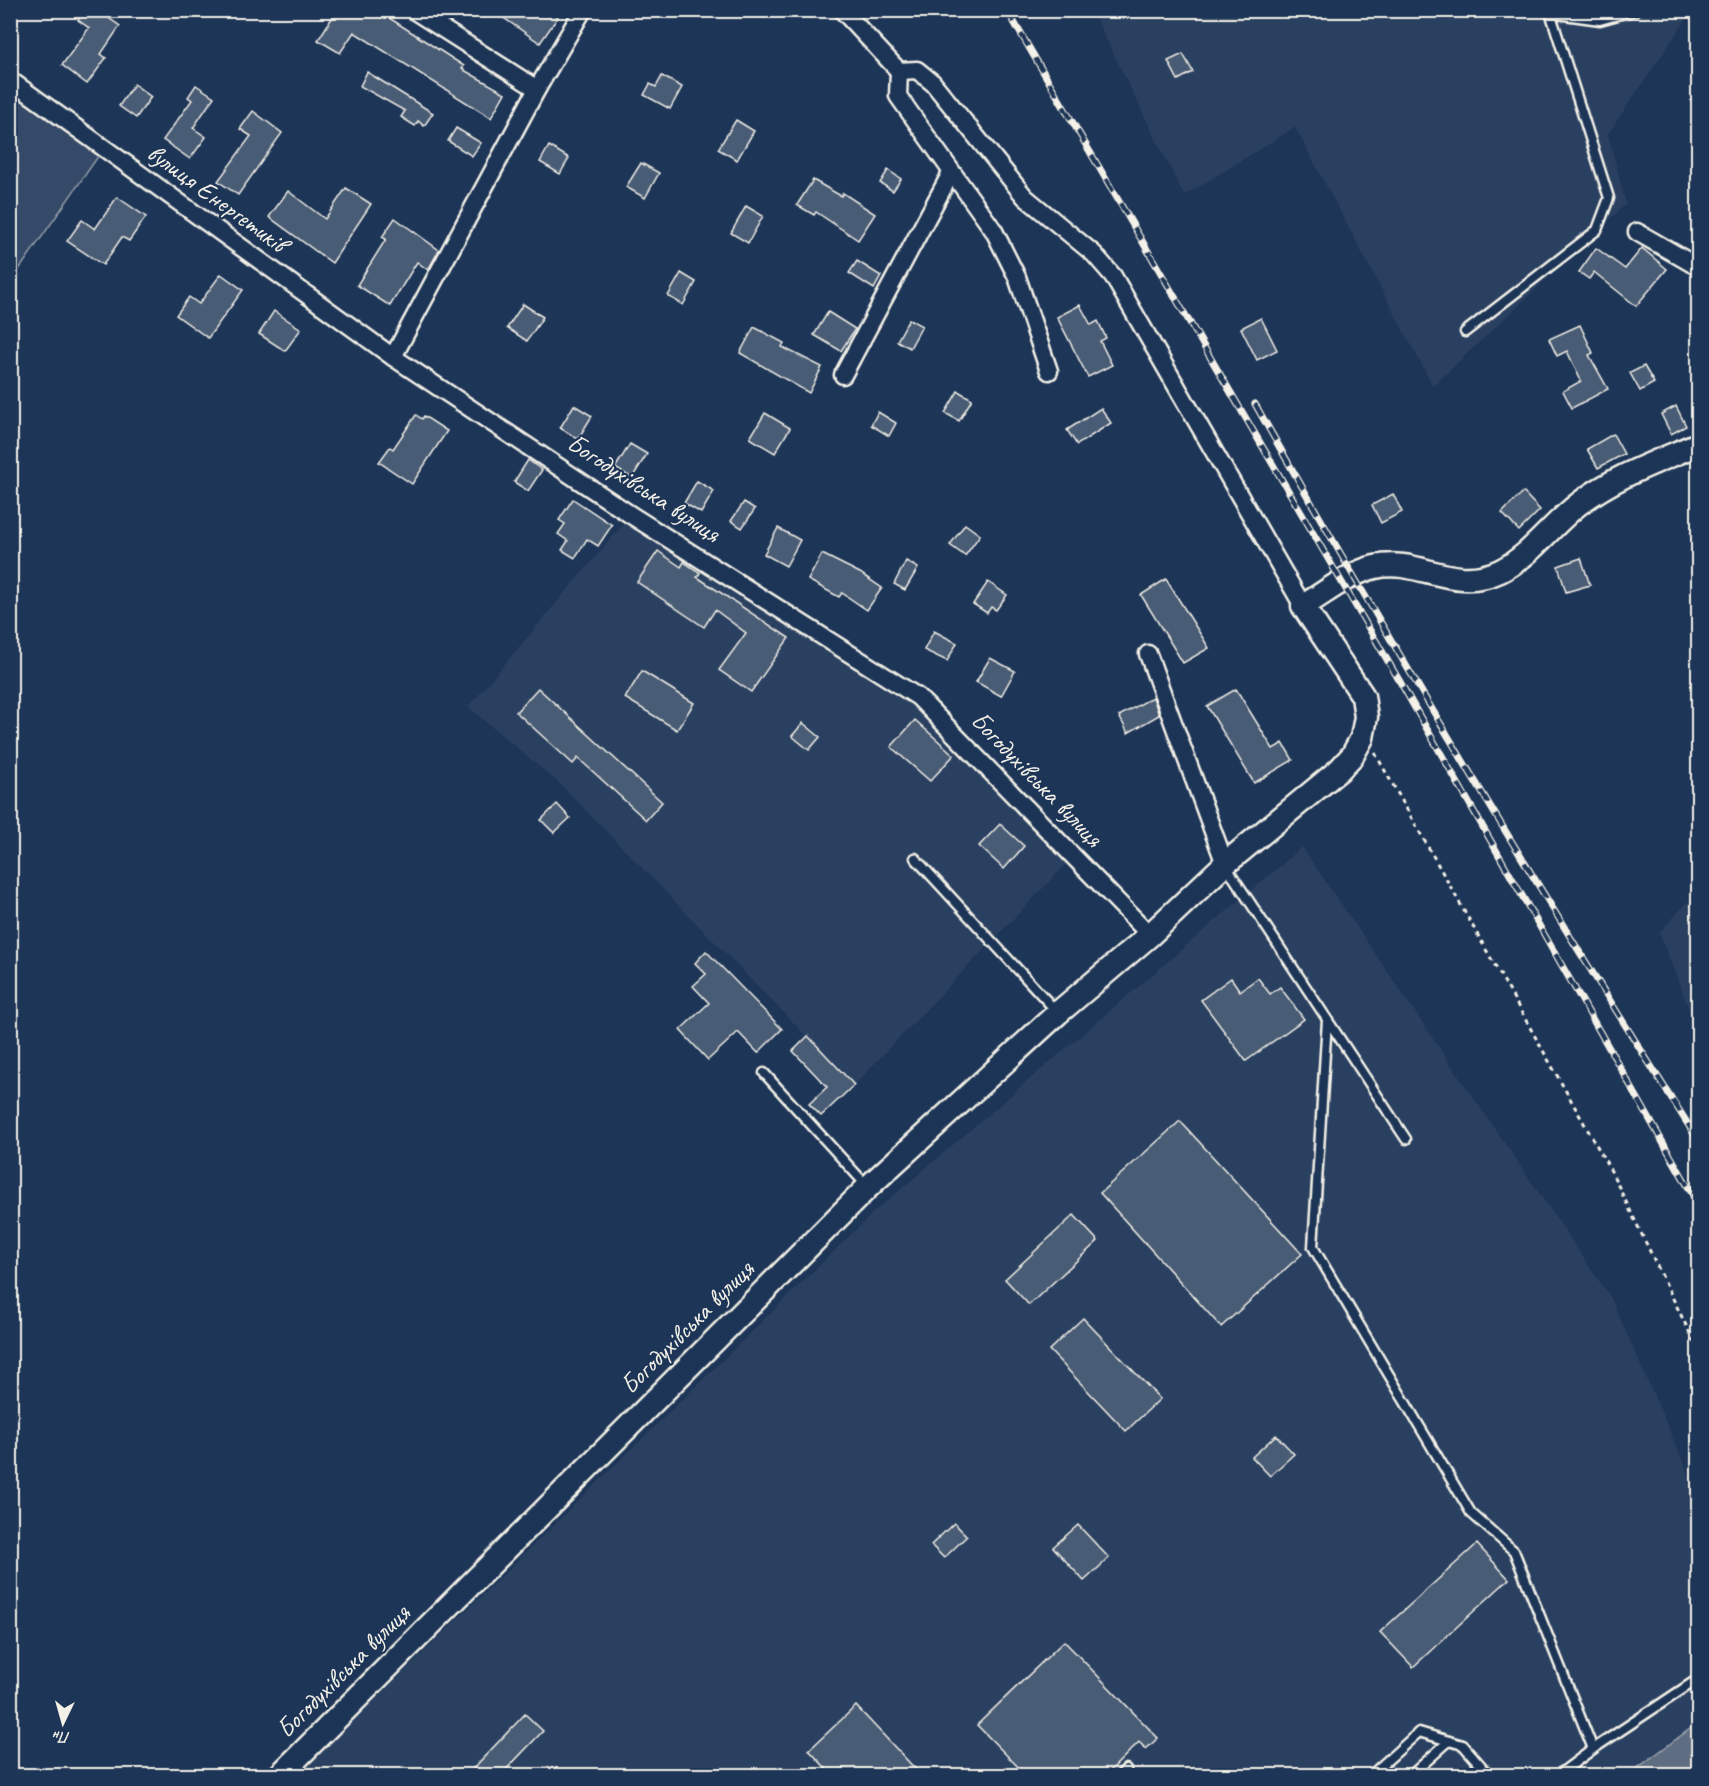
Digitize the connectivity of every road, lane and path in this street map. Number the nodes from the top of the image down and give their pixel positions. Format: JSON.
{"nodes":[{"id":1,"x":413,"y":10,"type":"edge"},
{"id":2,"x":583,"y":10,"type":"edge"},
{"id":3,"x":842,"y":10,"type":"edge"},
{"id":4,"x":1636,"y":10,"type":"edge"},
{"id":5,"x":1550,"y":13,"type":"edge"},
{"id":6,"x":899,"y":70,"type":"junction"},
{"id":7,"x":10,"y":80,"type":"edge"},
{"id":8,"x":537,"y":89,"type":"junction"},
{"id":9,"x":951,"y":173,"type":"junction"},
{"id":10,"x":1637,"y":232,"type":"dead end"},
{"id":11,"x":1698,"y":267,"type":"edge"},
{"id":12,"x":1465,"y":332,"type":"dead end"},
{"id":13,"x":393,"y":357,"type":"junction"},
{"id":14,"x":1049,"y":372,"type":"dead end"},
{"id":15,"x":843,"y":375,"type":"dead end"},
{"id":16,"x":1698,"y":444,"type":"edge"},
{"id":17,"x":1303,"y":606,"type":"junction"},
{"id":18,"x":1148,"y":654,"type":"dead end"},
{"id":19,"x":1362,"y":738,"type":"junction"},
{"id":20,"x":915,"y":858,"type":"dead end"},
{"id":21,"x":1225,"y":864,"type":"junction"},
{"id":22,"x":1150,"y":935,"type":"junction"},
{"id":23,"x":1058,"y":1013,"type":"junction"},
{"id":24,"x":1328,"y":1020,"type":"junction"},
{"id":25,"x":764,"y":1073,"type":"dead end"},
{"id":26,"x":1406,"y":1139,"type":"dead end"},
{"id":27,"x":868,"y":1187,"type":"junction"},
{"id":28,"x":1698,"y":1350,"type":"edge"},
{"id":29,"x":1698,"y":1679,"type":"edge"},
{"id":30,"x":1449,"y":1741,"type":"junction"},
{"id":31,"x":1593,"y":1749,"type":"junction"},
{"id":32,"x":279,"y":1776,"type":"edge"},
{"id":33,"x":1370,"y":1776,"type":"edge"},
{"id":34,"x":1410,"y":1776,"type":"edge"},
{"id":35,"x":1490,"y":1776,"type":"edge"},
{"id":36,"x":1557,"y":1776,"type":"edge"}],
"edges":[{"from":1,"to":8,"type":"street"},
{"from":2,"to":8,"type":"street"},
{"from":3,"to":6,"type":"street"},
{"from":4,"to":5,"type":"lane"},
{"from":5,"to":12,"type":"lane"},
{"from":6,"to":9,"type":"street"},
{"from":6,"to":17,"type":"street","name":"Богодухівська вулиця"},
{"from":7,"to":13,"type":"street","name":"вулиця Енергетиків"},
{"from":8,"to":13,"type":"street"},
{"from":9,"to":14,"type":"street"},
{"from":9,"to":15,"type":"street"},
{"from":10,"to":11,"type":"street"},
{"from":13,"to":22,"type":"street","name":"Богодухівська вулиця"},
{"from":16,"to":17,"type":"street"},
{"from":17,"to":19,"type":"street","name":"Богодухівська вулиця"},
{"from":18,"to":21,"type":"street"},
{"from":19,"to":21,"type":"street","name":"Богодухівська вулиця"},
{"from":19,"to":28,"type":"path"},
{"from":20,"to":23,"type":"lane"},
{"from":21,"to":22,"type":"street","name":"Богодухівська вулиця"},
{"from":21,"to":24,"type":"lane"},
{"from":22,"to":23,"type":"street","name":"Богодухівська вулиця"},
{"from":23,"to":27,"type":"street","name":"Богодухівська вулиця"},
{"from":24,"to":26,"type":"lane"},
{"from":24,"to":31,"type":"lane"},
{"from":25,"to":27,"type":"lane"},
{"from":27,"to":32,"type":"street","name":"Богодухівська вулиця"},
{"from":29,"to":31,"type":"lane"},
{"from":30,"to":33,"type":"lane"},
{"from":30,"to":34,"type":"lane"},
{"from":30,"to":35,"type":"lane"},
{"from":31,"to":36,"type":"lane"}]}
